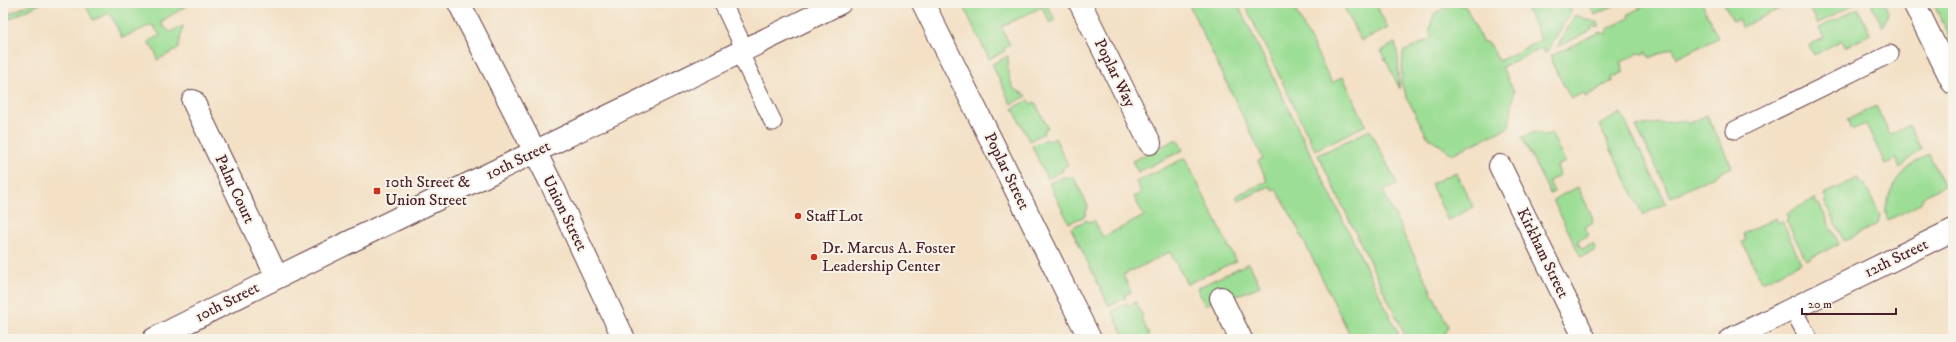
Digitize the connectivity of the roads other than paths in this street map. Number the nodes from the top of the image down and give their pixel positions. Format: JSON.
{"nodes":[{"id":1,"x":460,"y":3,"type":"edge"},
{"id":2,"x":840,"y":3,"type":"edge"},
{"id":3,"x":923,"y":3,"type":"edge"},
{"id":4,"x":1080,"y":3,"type":"edge"},
{"id":5,"x":1914,"y":3,"type":"edge"},
{"id":6,"x":724,"y":6,"type":"dead end"},
{"id":7,"x":742,"y":52,"type":"junction"},
{"id":8,"x":1890,"y":54,"type":"dead end"},
{"id":9,"x":1953,"y":83,"type":"edge"},
{"id":10,"x":193,"y":101,"type":"dead end"},
{"id":11,"x":773,"y":122,"type":"dead end"},
{"id":12,"x":1735,"y":130,"type":"dead end"},
{"id":13,"x":1150,"y":144,"type":"dead end"},
{"id":14,"x":535,"y":152,"type":"junction"},
{"id":15,"x":1500,"y":166,"type":"dead end"},
{"id":16,"x":1953,"y":230,"type":"edge"},
{"id":17,"x":277,"y":277,"type":"junction"},
{"id":18,"x":1220,"y":298,"type":"dead end"},
{"id":19,"x":1792,"y":308,"type":"junction"},
{"id":20,"x":154,"y":339,"type":"edge"},
{"id":21,"x":624,"y":339,"type":"edge"},
{"id":22,"x":1090,"y":339,"type":"edge"},
{"id":23,"x":1241,"y":339,"type":"edge"},
{"id":24,"x":1585,"y":339,"type":"edge"},
{"id":25,"x":1731,"y":339,"type":"edge"},
{"id":26,"x":1809,"y":339,"type":"edge"}],
"edges":[{"from":1,"to":14,"type":"street","name":"Union Street"},
{"from":2,"to":7,"type":"street","name":"10th Street"},
{"from":3,"to":22,"type":"street","name":"Poplar Street"},
{"from":4,"to":13,"type":"street","name":"Poplar Way"},
{"from":5,"to":9,"type":"street"},
{"from":6,"to":7,"type":"lane"},
{"from":7,"to":11,"type":"lane"},
{"from":7,"to":14,"type":"street","name":"10th Street"},
{"from":8,"to":12,"type":"lane"},
{"from":10,"to":17,"type":"street","name":"Palm Court"},
{"from":14,"to":17,"type":"street","name":"10th Street"},
{"from":14,"to":21,"type":"street","name":"Union Street"},
{"from":15,"to":24,"type":"street","name":"Kirkham Street"},
{"from":16,"to":19,"type":"street","name":"12th Street"},
{"from":17,"to":20,"type":"street","name":"10th Street"},
{"from":18,"to":23,"type":"street"},
{"from":19,"to":25,"type":"street","name":"12th Street"},
{"from":19,"to":26,"type":"lane"}]}
